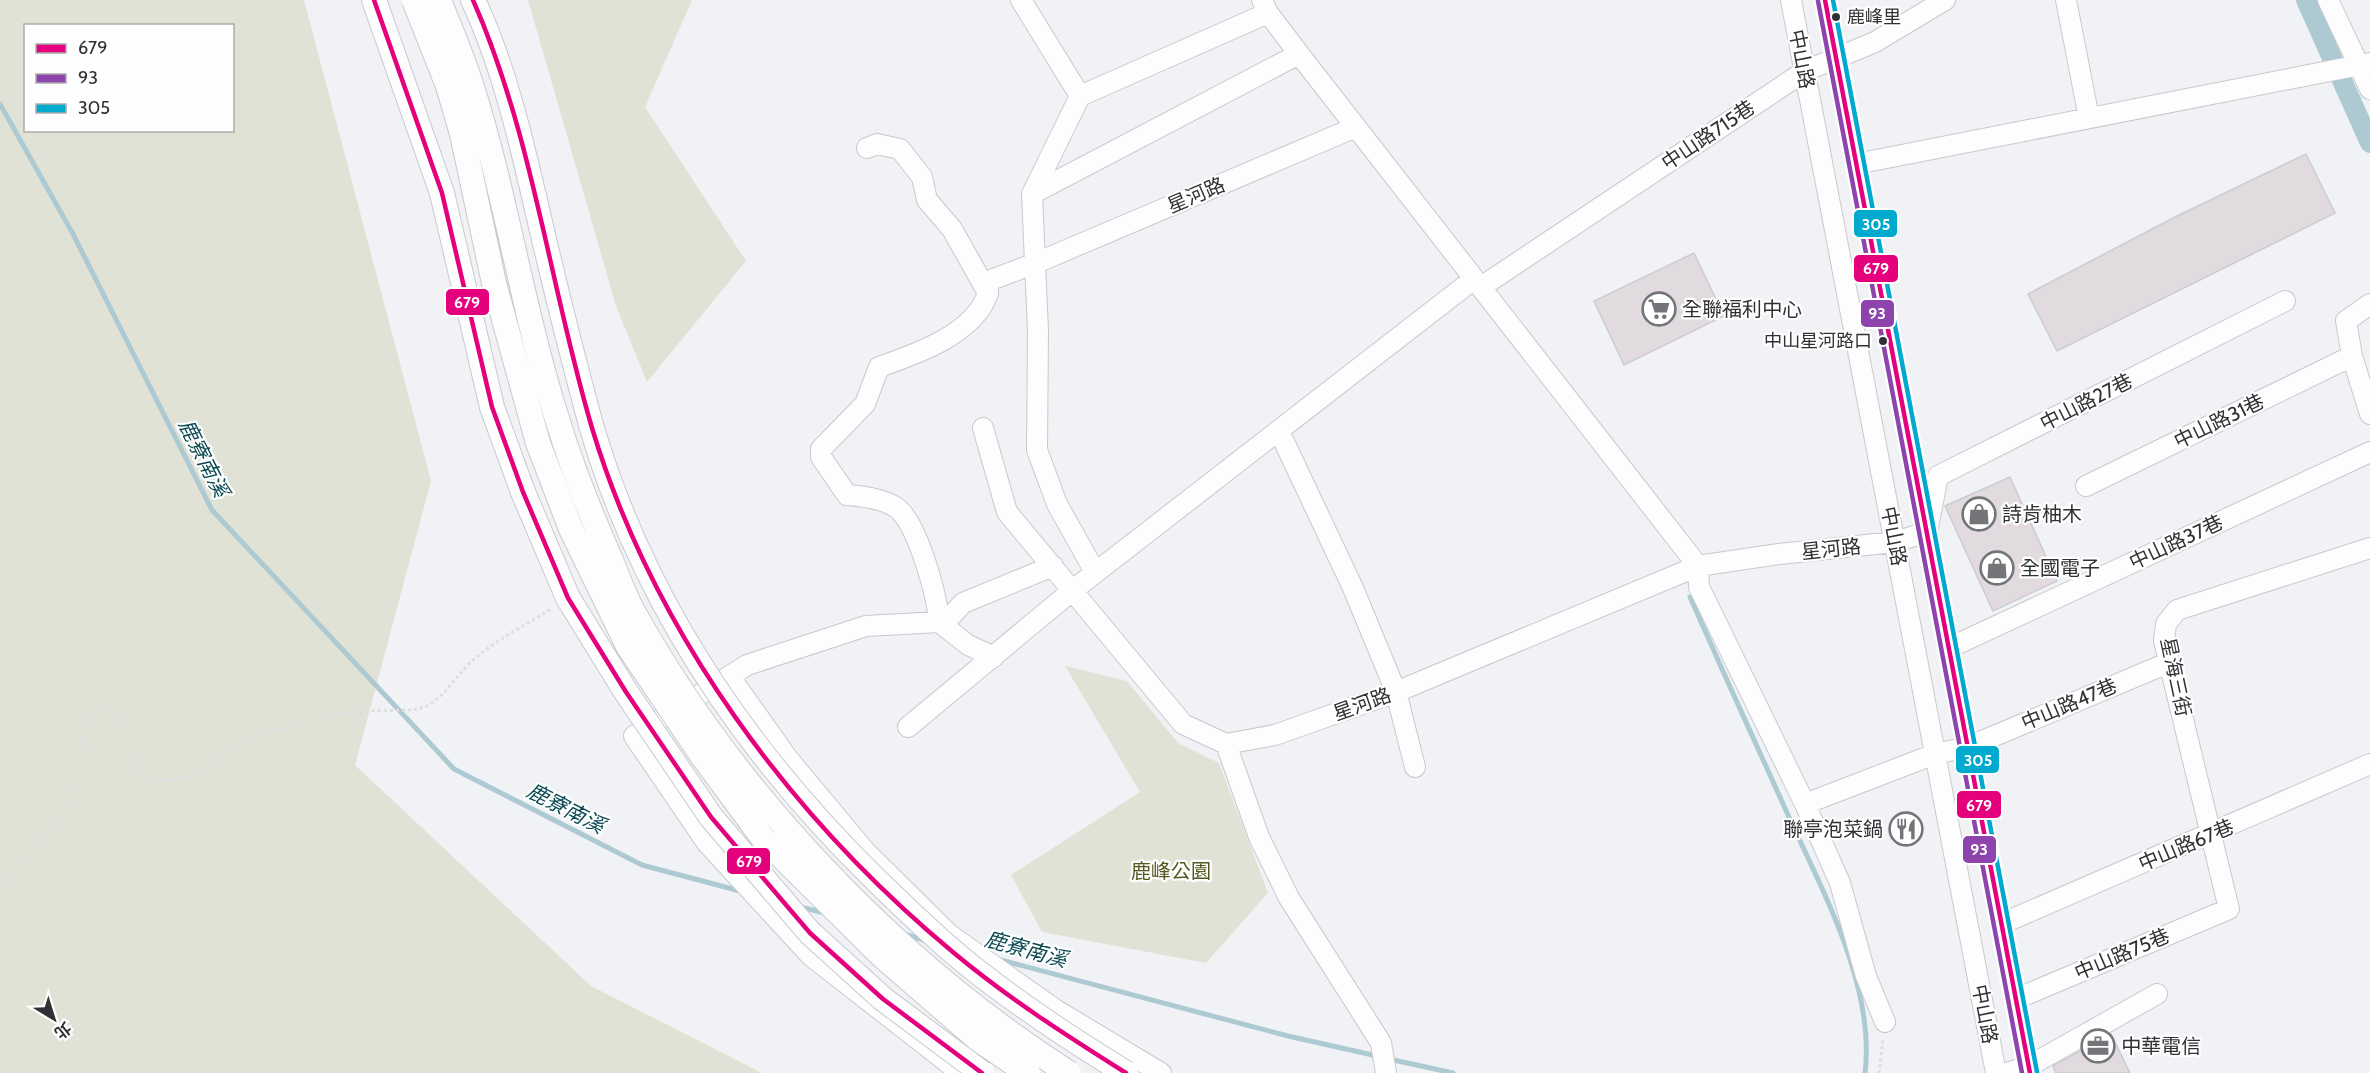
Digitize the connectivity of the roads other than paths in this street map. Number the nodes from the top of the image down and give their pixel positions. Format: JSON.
{"nodes":[{"id":1,"x":374,"y":0,"type":"edge"},
{"id":2,"x":414,"y":0,"type":"edge"},
{"id":3,"x":439,"y":0,"type":"edge"},
{"id":4,"x":473,"y":0,"type":"edge"},
{"id":5,"x":1021,"y":0,"type":"edge"},
{"id":6,"x":1791,"y":0,"type":"edge"},
{"id":7,"x":1825,"y":0,"type":"edge"},
{"id":8,"x":1945,"y":0,"type":"edge"},
{"id":9,"x":2066,"y":0,"type":"edge"},
{"id":10,"x":2328,"y":0,"type":"edge"},
{"id":11,"x":1265,"y":7,"type":"edge"},
{"id":12,"x":1299,"y":54,"type":"junction"},
{"id":13,"x":1836,"y":57,"type":"junction"},
{"id":14,"x":2365,"y":64,"type":"edge"},
{"id":15,"x":1804,"y":71,"type":"junction"},
{"id":16,"x":2370,"y":89,"type":"edge"},
{"id":17,"x":1080,"y":96,"type":"junction"},
{"id":18,"x":2089,"y":118,"type":"junction"},
{"id":19,"x":1356,"y":127,"type":"junction"},
{"id":20,"x":867,"y":148,"type":"dead end"},
{"id":21,"x":1856,"y":164,"type":"junction"},
{"id":22,"x":1032,"y":194,"type":"junction"},
{"id":23,"x":1036,"y":263,"type":"junction"},
{"id":24,"x":1477,"y":283,"type":"junction"},
{"id":25,"x":987,"y":293,"type":"junction"},
{"id":26,"x":2285,"y":301,"type":"dead end"},
{"id":27,"x":2370,"y":304,"type":"edge"},
{"id":28,"x":2352,"y":356,"type":"junction"},
{"id":29,"x":2370,"y":414,"type":"edge"},
{"id":30,"x":983,"y":428,"type":"dead end"},
{"id":31,"x":1279,"y":431,"type":"junction"},
{"id":32,"x":2370,"y":452,"type":"edge"},
{"id":33,"x":2086,"y":486,"type":"dead end"},
{"id":34,"x":1927,"y":532,"type":"junction"},
{"id":35,"x":1895,"y":542,"type":"junction"},
{"id":36,"x":2370,"y":548,"type":"edge"},
{"id":37,"x":1053,"y":566,"type":"junction"},
{"id":38,"x":1698,"y":566,"type":"junction"},
{"id":39,"x":1095,"y":572,"type":"junction"},
{"id":40,"x":1073,"y":590,"type":"junction"},
{"id":41,"x":939,"y":622,"type":"junction"},
{"id":42,"x":1949,"y":648,"type":"junction"},
{"id":43,"x":994,"y":657,"type":"junction"},
{"id":44,"x":2170,"y":662,"type":"junction"},
{"id":45,"x":730,"y":677,"type":"junction"},
{"id":46,"x":1396,"y":692,"type":"junction"},
{"id":47,"x":908,"y":727,"type":"dead end"},
{"id":48,"x":1226,"y":744,"type":"junction"},
{"id":49,"x":1968,"y":747,"type":"junction"},
{"id":50,"x":1935,"y":754,"type":"junction"},
{"id":51,"x":2370,"y":764,"type":"edge"},
{"id":52,"x":1415,"y":767,"type":"dead end"},
{"id":53,"x":1805,"y":804,"type":"junction"},
{"id":54,"x":2212,"y":834,"type":"junction"},
{"id":55,"x":2229,"y":909,"type":"joint"},
{"id":56,"x":2001,"y":924,"type":"junction"},
{"id":57,"x":2157,"y":994,"type":"dead end"},
{"id":58,"x":2016,"y":999,"type":"junction"},
{"id":59,"x":1885,"y":1022,"type":"road end"},
{"id":60,"x":2029,"y":1070,"type":"edge"},
{"id":61,"x":961,"y":1073,"type":"edge"},
{"id":62,"x":982,"y":1073,"type":"edge"},
{"id":63,"x":1028,"y":1073,"type":"edge"},
{"id":64,"x":1068,"y":1073,"type":"edge"},
{"id":65,"x":1126,"y":1073,"type":"edge"},
{"id":66,"x":1161,"y":1073,"type":"edge"},
{"id":67,"x":1386,"y":1073,"type":"edge"},
{"id":68,"x":1996,"y":1073,"type":"edge"},
{"id":69,"x":2007,"y":1073,"type":"edge"}],
"edges":[{"from":1,"to":62,"type":"main road","bridge":true},
{"from":2,"to":63,"type":"main road","bridge":true},
{"from":3,"to":64,"type":"main road","bridge":true},
{"from":4,"to":65,"type":"main road","bridge":true},
{"from":5,"to":17,"type":"street"},
{"from":6,"to":15,"type":"street","name":"中山路"},
{"from":7,"to":13,"type":"street","name":"中山路"},
{"from":8,"to":13,"type":"street","name":"中山路715巷"},
{"from":9,"to":18,"type":"street"},
{"from":10,"to":14,"type":"street"},
{"from":11,"to":12,"type":"street"},
{"from":11,"to":17,"type":"street"},
{"from":12,"to":19,"type":"street"},
{"from":12,"to":22,"type":"street"},
{"from":13,"to":15,"type":"street","name":"中山路715巷"},
{"from":13,"to":21,"type":"street","name":"中山路"},
{"from":14,"to":16,"type":"street"},
{"from":14,"to":18,"type":"street"},
{"from":15,"to":24,"type":"street","name":"中山路715巷"},
{"from":15,"to":35,"type":"street","name":"中山路"},
{"from":17,"to":22,"type":"street"},
{"from":18,"to":21,"type":"street"},
{"from":19,"to":23,"type":"street","name":"星河路"},
{"from":19,"to":24,"type":"street"},
{"from":20,"to":25,"type":"street"},
{"from":21,"to":34,"type":"street","name":"中山路"},
{"from":22,"to":23,"type":"street"},
{"from":23,"to":25,"type":"street","name":"星河路"},
{"from":23,"to":39,"type":"street"},
{"from":24,"to":31,"type":"street"},
{"from":24,"to":38,"type":"street"},
{"from":25,"to":41,"type":"street"},
{"from":26,"to":34,"type":"street","name":"中山路27巷"},
{"from":27,"to":28,"type":"street"},
{"from":28,"to":29,"type":"street"},
{"from":28,"to":33,"type":"street","name":"中山路31巷"},
{"from":30,"to":37,"type":"street"},
{"from":31,"to":39,"type":"street"},
{"from":31,"to":46,"type":"street"},
{"from":32,"to":42,"type":"street","name":"中山路37巷"},
{"from":34,"to":35,"type":"street","name":"星河路"},
{"from":34,"to":42,"type":"street","name":"中山路"},
{"from":35,"to":38,"type":"street","name":"星河路"},
{"from":35,"to":50,"type":"street","name":"中山路"},
{"from":36,"to":44,"type":"street","name":"星海三街"},
{"from":37,"to":40,"type":"street"},
{"from":37,"to":41,"type":"street"},
{"from":38,"to":46,"type":"street","name":"星河路"},
{"from":38,"to":53,"type":"street"},
{"from":39,"to":40,"type":"street"},
{"from":40,"to":43,"type":"street"},
{"from":40,"to":48,"type":"street"},
{"from":41,"to":43,"type":"street"},
{"from":41,"to":45,"type":"street"},
{"from":42,"to":49,"type":"street","name":"中山路"},
{"from":43,"to":47,"type":"street"},
{"from":44,"to":49,"type":"street","name":"中山路47巷"},
{"from":44,"to":54,"type":"street","name":"星海三街"},
{"from":45,"to":61,"type":"street"},
{"from":45,"to":66,"type":"street"},
{"from":46,"to":48,"type":"street","name":"星河路"},
{"from":46,"to":52,"type":"street"},
{"from":48,"to":67,"type":"street"},
{"from":49,"to":50,"type":"street","name":"中山路47巷"},
{"from":49,"to":56,"type":"street","name":"中山路"},
{"from":50,"to":53,"type":"street","name":"中山路47巷"},
{"from":50,"to":68,"type":"street","name":"中山路"},
{"from":51,"to":54,"type":"street","name":"中山路67巷"},
{"from":53,"to":59,"type":"street"},
{"from":54,"to":55,"type":"street","name":"星海三街"},
{"from":54,"to":56,"type":"street","name":"中山路67巷"},
{"from":55,"to":58,"type":"street","name":"中山路75巷"},
{"from":56,"to":58,"type":"street","name":"中山路"},
{"from":57,"to":60,"type":"street"},
{"from":58,"to":60,"type":"street","name":"中山路"},
{"from":60,"to":69,"type":"street"}]}
